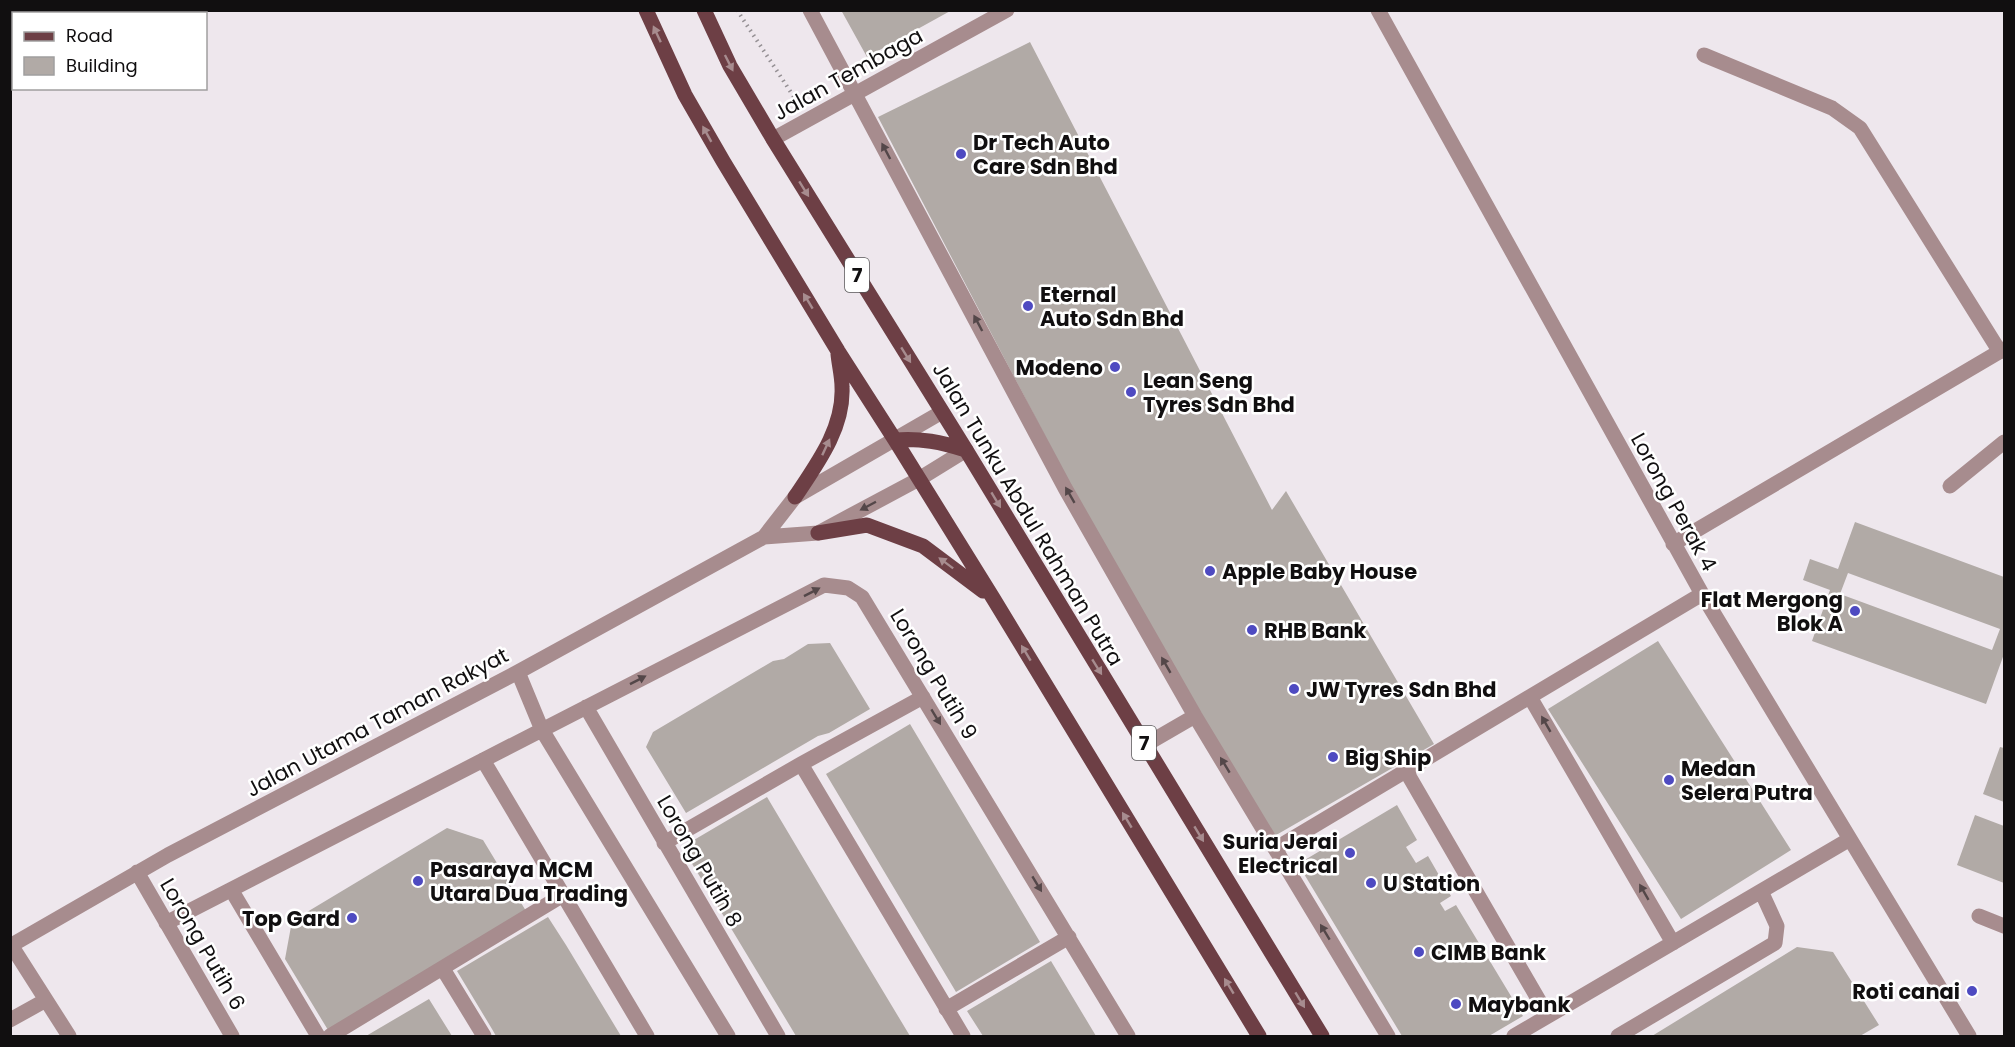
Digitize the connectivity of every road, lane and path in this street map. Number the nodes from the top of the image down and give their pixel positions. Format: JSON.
{"nodes":[{"id":1,"x":646,"y":10,"type":"edge"},
{"id":2,"x":704,"y":10,"type":"edge"},
{"id":3,"x":738,"y":10,"type":"edge"},
{"id":4,"x":810,"y":10,"type":"edge"},
{"id":5,"x":1007,"y":10,"type":"edge"},
{"id":6,"x":1378,"y":10,"type":"edge"},
{"id":7,"x":1704,"y":55,"type":"dead end"},
{"id":8,"x":855,"y":93,"type":"junction"},
{"id":9,"x":808,"y":119,"type":"junction"},
{"id":10,"x":773,"y":139,"type":"junction"},
{"id":11,"x":2002,"y":350,"type":"edge"},
{"id":12,"x":838,"y":351,"type":"junction"},
{"id":13,"x":942,"y":412,"type":"junction"},
{"id":14,"x":895,"y":440,"type":"junction"},
{"id":15,"x":2004,"y":442,"type":"edge"},
{"id":16,"x":966,"y":450,"type":"junction"},
{"id":17,"x":919,"y":478,"type":"junction"},
{"id":18,"x":1950,"y":486,"type":"dead end"},
{"id":19,"x":795,"y":497,"type":"junction"},
{"id":20,"x":818,"y":533,"type":"junction"},
{"id":21,"x":764,"y":537,"type":"junction"},
{"id":22,"x":1673,"y":544,"type":"junction"},
{"id":23,"x":1702,"y":594,"type":"junction"},
{"id":24,"x":993,"y":598,"type":"junction"},
{"id":25,"x":518,"y":672,"type":"junction"},
{"id":26,"x":923,"y":697,"type":"junction"},
{"id":27,"x":1530,"y":697,"type":"junction"},
{"id":28,"x":586,"y":707,"type":"junction"},
{"id":29,"x":1195,"y":716,"type":"junction"},
{"id":30,"x":542,"y":730,"type":"junction"},
{"id":31,"x":1145,"y":745,"type":"junction"},
{"id":32,"x":483,"y":760,"type":"junction"},
{"id":33,"x":801,"y":764,"type":"junction"},
{"id":34,"x":1406,"y":771,"type":"junction"},
{"id":35,"x":1850,"y":839,"type":"junction"},
{"id":36,"x":664,"y":843,"type":"junction"},
{"id":37,"x":1275,"y":849,"type":"junction"},
{"id":38,"x":137,"y":872,"type":"junction"},
{"id":39,"x":232,"y":891,"type":"junction"},
{"id":40,"x":1761,"y":891,"type":"junction"},
{"id":41,"x":563,"y":895,"type":"junction"},
{"id":42,"x":1978,"y":916,"type":"dead end"},
{"id":43,"x":166,"y":923,"type":"junction"},
{"id":44,"x":2004,"y":926,"type":"edge"},
{"id":45,"x":1069,"y":936,"type":"junction"},
{"id":46,"x":1673,"y":943,"type":"junction"},
{"id":47,"x":11,"y":945,"type":"edge"},
{"id":48,"x":443,"y":969,"type":"junction"},
{"id":49,"x":46,"y":1000,"type":"junction"},
{"id":50,"x":946,"y":1009,"type":"junction"},
{"id":51,"x":1548,"y":1016,"type":"junction"},
{"id":52,"x":10,"y":1020,"type":"edge"},
{"id":53,"x":69,"y":1036,"type":"edge"},
{"id":54,"x":232,"y":1036,"type":"edge"},
{"id":55,"x":318,"y":1036,"type":"edge"},
{"id":56,"x":330,"y":1036,"type":"edge"},
{"id":57,"x":484,"y":1036,"type":"edge"},
{"id":58,"x":647,"y":1036,"type":"edge"},
{"id":59,"x":728,"y":1036,"type":"edge"},
{"id":60,"x":778,"y":1036,"type":"edge"},
{"id":61,"x":963,"y":1036,"type":"edge"},
{"id":62,"x":1128,"y":1036,"type":"edge"},
{"id":63,"x":1259,"y":1036,"type":"edge"},
{"id":64,"x":1322,"y":1036,"type":"edge"},
{"id":65,"x":1388,"y":1036,"type":"edge"},
{"id":66,"x":1514,"y":1036,"type":"edge"},
{"id":67,"x":1618,"y":1036,"type":"edge"},
{"id":68,"x":1969,"y":1036,"type":"edge"}],
"edges":[{"from":12,"to":1,"type":"main road","one_way":true},
{"from":2,"to":10,"type":"main road","name":"Jalan Tunku Abdul Rahman Putra","number":"7","one_way":true},
{"from":3,"to":9,"type":"path"},
{"from":4,"to":8,"type":"street"},
{"from":5,"to":8,"type":"street","name":"Jalan Tembaga"},
{"from":6,"to":22,"type":"street","name":"Lorong Perak 4"},
{"from":7,"to":11,"type":"street"},
{"from":8,"to":9,"type":"street","name":"Jalan Tembaga"},
{"from":29,"to":8,"type":"street","one_way":true},
{"from":9,"to":10,"type":"street","name":"Jalan Tembaga"},
{"from":10,"to":13,"type":"main road","name":"Jalan Tunku Abdul Rahman Putra","number":"7","one_way":true},
{"from":11,"to":22,"type":"street"},
{"from":12,"to":14,"type":"main road"},
{"from":19,"to":12,"type":"main road","one_way":true},
{"from":13,"to":14,"type":"street","name":"Jalan Utama Taman Rakyat"},
{"from":13,"to":16,"type":"main road","name":"Jalan Tunku Abdul Rahman Putra","number":"7"},
{"from":14,"to":16,"type":"main road"},
{"from":14,"to":17,"type":"main road"},
{"from":14,"to":19,"type":"street","name":"Jalan Utama Taman Rakyat"},
{"from":15,"to":18,"type":"street"},
{"from":16,"to":17,"type":"street","name":"Jalan Utama Taman Rakyat"},
{"from":16,"to":31,"type":"main road","name":"Jalan Tunku Abdul Rahman Putra","number":"7","one_way":true},
{"from":17,"to":20,"type":"street","name":"Jalan Utama Taman Rakyat","one_way":true},
{"from":17,"to":24,"type":"main road"},
{"from":19,"to":21,"type":"street","name":"Jalan Utama Taman Rakyat"},
{"from":20,"to":21,"type":"street","name":"Jalan Utama Taman Rakyat"},
{"from":24,"to":20,"type":"main road","one_way":true},
{"from":21,"to":25,"type":"street","name":"Jalan Utama Taman Rakyat"},
{"from":22,"to":23,"type":"street","name":"Lorong Perak 4"},
{"from":23,"to":27,"type":"street"},
{"from":23,"to":35,"type":"street","name":"Lorong Perak 4"},
{"from":63,"to":24,"type":"main road","one_way":true},
{"from":25,"to":30,"type":"street"},
{"from":25,"to":38,"type":"street","name":"Jalan Utama Taman Rakyat"},
{"from":28,"to":26,"type":"street","name":"Lorong Putih 9","one_way":true},
{"from":26,"to":33,"type":"street"},
{"from":26,"to":45,"type":"street","name":"Lorong Putih 9","one_way":true},
{"from":27,"to":34,"type":"street"},
{"from":46,"to":27,"type":"street","one_way":true},
{"from":28,"to":30,"type":"street","name":"Lorong Putih 9"},
{"from":28,"to":36,"type":"street","name":"Lorong Putih 8"},
{"from":29,"to":31,"type":"street"},
{"from":37,"to":29,"type":"street","one_way":true},
{"from":30,"to":32,"type":"street","name":"Lorong Putih 9"},
{"from":30,"to":59,"type":"street"},
{"from":31,"to":64,"type":"main road","name":"Jalan Tunku Abdul Rahman Putra","number":"7","one_way":true},
{"from":32,"to":39,"type":"street","name":"Lorong Putih 9"},
{"from":32,"to":41,"type":"street"},
{"from":33,"to":36,"type":"street"},
{"from":33,"to":50,"type":"street"},
{"from":34,"to":37,"type":"street"},
{"from":34,"to":51,"type":"street"},
{"from":35,"to":40,"type":"street"},
{"from":35,"to":68,"type":"street","name":"Lorong Perak 4"},
{"from":36,"to":60,"type":"street","name":"Lorong Putih 8"},
{"from":65,"to":37,"type":"street","one_way":true},
{"from":38,"to":43,"type":"street","name":"Lorong Putih 6"},
{"from":38,"to":47,"type":"street","name":"Jalan Utama Taman Rakyat"},
{"from":39,"to":43,"type":"street","name":"Lorong Putih 9"},
{"from":39,"to":55,"type":"street"},
{"from":40,"to":46,"type":"street"},
{"from":40,"to":67,"type":"street"},
{"from":41,"to":48,"type":"street"},
{"from":41,"to":58,"type":"street"},
{"from":42,"to":44,"type":"street"},
{"from":43,"to":54,"type":"street","name":"Lorong Putih 6"},
{"from":45,"to":50,"type":"street"},
{"from":45,"to":62,"type":"street","name":"Lorong Putih 9"},
{"from":46,"to":51,"type":"street"},
{"from":47,"to":49,"type":"street"},
{"from":48,"to":56,"type":"street"},
{"from":48,"to":57,"type":"street"},
{"from":49,"to":52,"type":"street"},
{"from":49,"to":53,"type":"street"},
{"from":50,"to":61,"type":"street"},
{"from":51,"to":66,"type":"street"}]}
